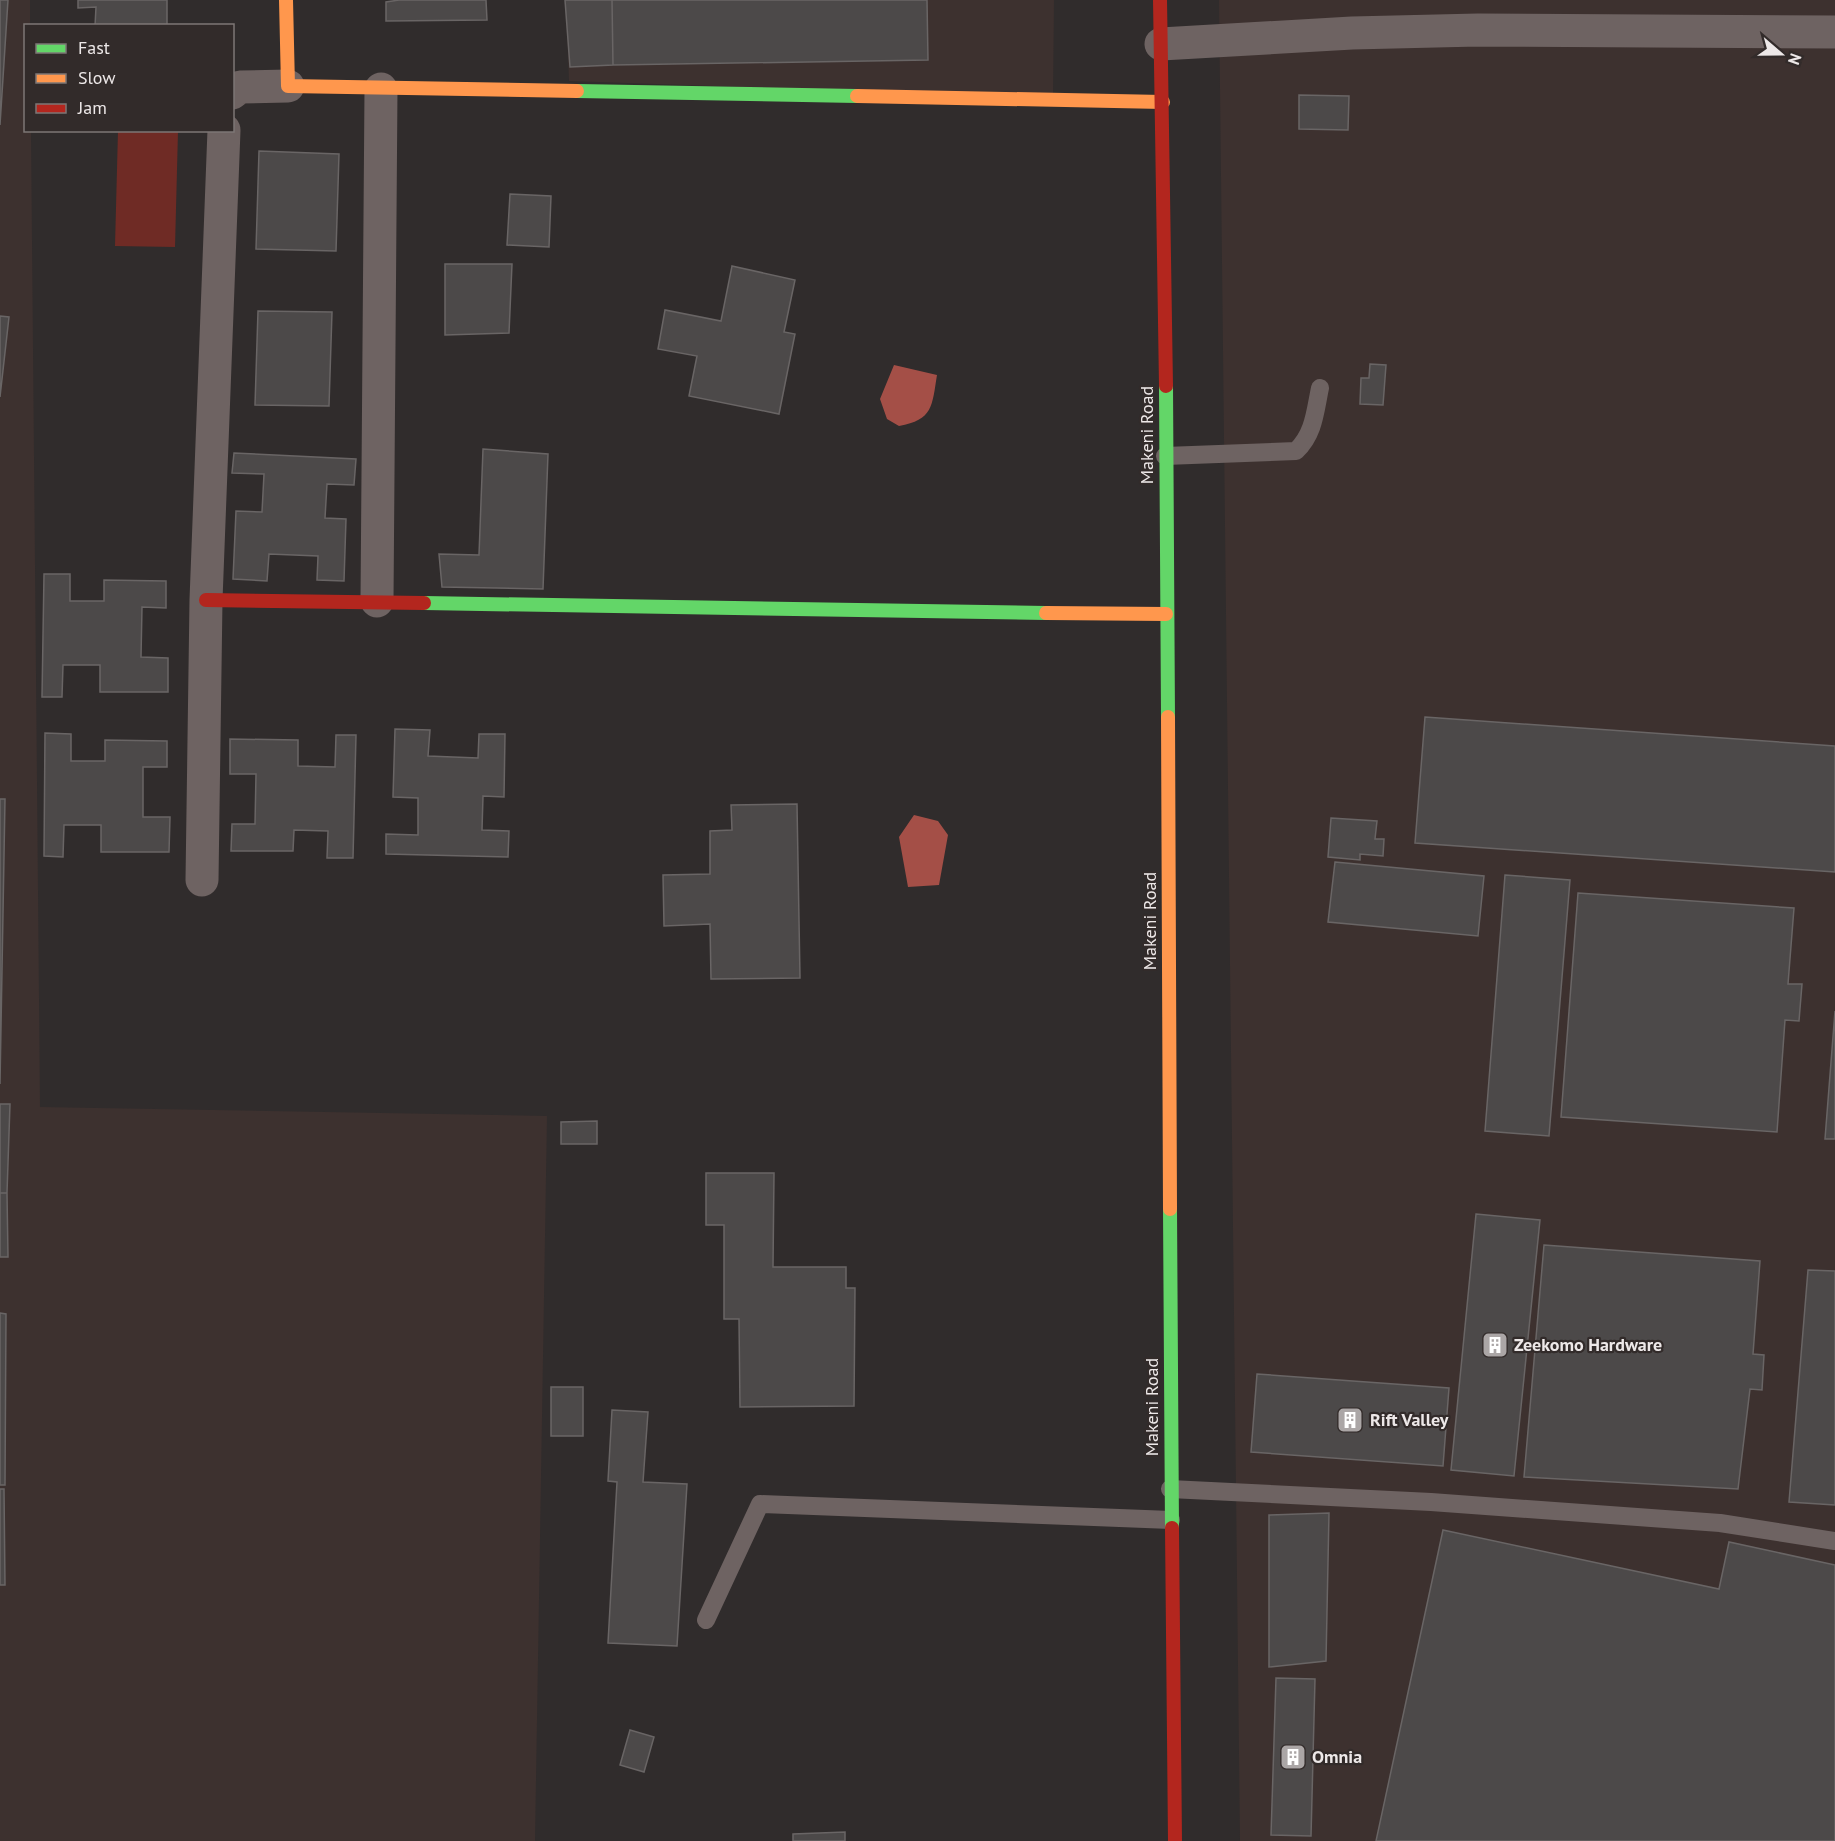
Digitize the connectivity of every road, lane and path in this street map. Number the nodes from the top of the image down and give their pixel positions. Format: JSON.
{"nodes":[{"id":1,"x":286,"y":0,"type":"edge"},
{"id":2,"x":1160,"y":0,"type":"edge"},
{"id":3,"x":1835,"y":32,"type":"edge"},
{"id":4,"x":1161,"y":44,"type":"junction"},
{"id":5,"x":288,"y":86,"type":"junction"},
{"id":6,"x":381,"y":88,"type":"junction"},
{"id":7,"x":234,"y":92,"type":"edge"},
{"id":8,"x":1163,"y":102,"type":"junction"},
{"id":9,"x":224,"y":132,"type":"edge"},
{"id":10,"x":1320,"y":388,"type":"dead end"},
{"id":11,"x":1165,"y":456,"type":"junction"},
{"id":12,"x":206,"y":600,"type":"junction"},
{"id":13,"x":377,"y":601,"type":"junction"},
{"id":14,"x":1166,"y":614,"type":"junction"},
{"id":15,"x":202,"y":880,"type":"dead end"},
{"id":16,"x":1170,"y":1489,"type":"junction"},
{"id":17,"x":1170,"y":1520,"type":"junction"},
{"id":18,"x":1835,"y":1541,"type":"edge"},
{"id":19,"x":706,"y":1620,"type":"dead end"},
{"id":20,"x":1175,"y":1841,"type":"edge"}],
"edges":[{"from":1,"to":5,"type":"street"},
{"from":2,"to":4,"type":"street","name":"Makeni Road"},
{"from":3,"to":4,"type":"street"},
{"from":4,"to":8,"type":"street","name":"Makeni Road"},
{"from":5,"to":6,"type":"street"},
{"from":5,"to":7,"type":"street"},
{"from":6,"to":8,"type":"street"},
{"from":6,"to":13,"type":"street"},
{"from":8,"to":11,"type":"street","name":"Makeni Road"},
{"from":9,"to":12,"type":"street"},
{"from":10,"to":11,"type":"lane"},
{"from":11,"to":14,"type":"street","name":"Makeni Road"},
{"from":12,"to":13,"type":"street"},
{"from":12,"to":15,"type":"street"},
{"from":13,"to":14,"type":"street"},
{"from":14,"to":16,"type":"street","name":"Makeni Road"},
{"from":16,"to":17,"type":"street","name":"Makeni Road"},
{"from":16,"to":18,"type":"lane"},
{"from":17,"to":19,"type":"lane"},
{"from":17,"to":20,"type":"street","name":"Makeni Road"}]}
